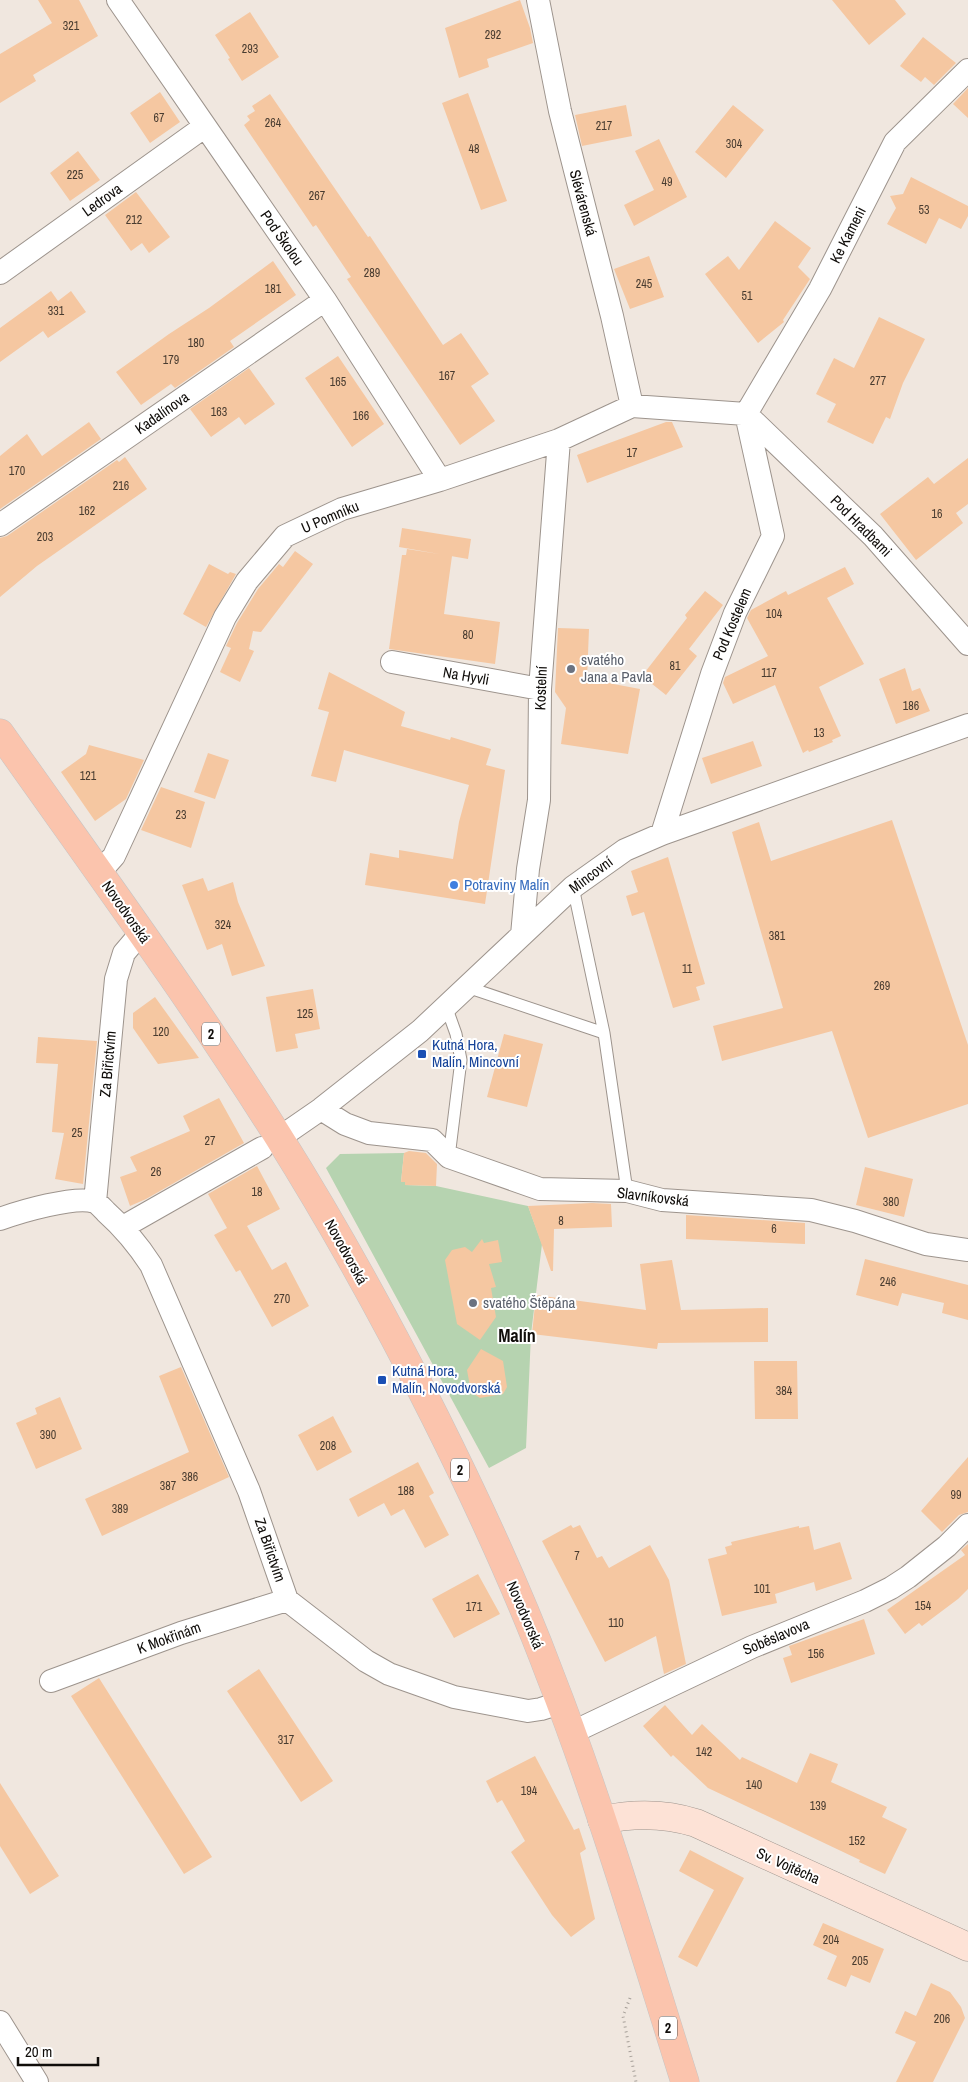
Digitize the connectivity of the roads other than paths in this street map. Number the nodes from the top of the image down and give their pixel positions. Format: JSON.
{"nodes":[{"id":1,"x":118,"y":0,"type":"edge"},
{"id":2,"x":538,"y":0,"type":"edge"},
{"id":3,"x":968,"y":70,"type":"edge"},
{"id":4,"x":204,"y":127,"type":"junction"},
{"id":5,"x":0,"y":273,"type":"edge"},
{"id":6,"x":325,"y":300,"type":"junction"},
{"id":7,"x":632,"y":406,"type":"junction"},
{"id":8,"x":746,"y":414,"type":"junction"},
{"id":9,"x":559,"y":440,"type":"junction"},
{"id":10,"x":440,"y":480,"type":"junction"},
{"id":11,"x":0,"y":525,"type":"edge"},
{"id":12,"x":968,"y":644,"type":"edge"},
{"id":13,"x":392,"y":662,"type":"dead end"},
{"id":14,"x":540,"y":689,"type":"junction"},
{"id":15,"x":968,"y":725,"type":"edge"},
{"id":16,"x":0,"y":733,"type":"edge"},
{"id":17,"x":662,"y":834,"type":"junction"},
{"id":18,"x":99,"y":873,"type":"junction"},
{"id":19,"x":573,"y":887,"type":"junction"},
{"id":20,"x":141,"y":933,"type":"junction"},
{"id":21,"x":522,"y":935,"type":"junction"},
{"id":22,"x":467,"y":987,"type":"junction"},
{"id":23,"x":446,"y":1006,"type":"junction"},
{"id":24,"x":604,"y":1033,"type":"junction"},
{"id":25,"x":321,"y":1109,"type":"junction"},
{"id":26,"x":271,"y":1143,"type":"junction"},
{"id":27,"x":448,"y":1157,"type":"junction"},
{"id":28,"x":628,"y":1192,"type":"junction"},
{"id":29,"x":95,"y":1202,"type":"junction"},
{"id":30,"x":0,"y":1219,"type":"edge"},
{"id":31,"x":123,"y":1227,"type":"junction"},
{"id":32,"x":968,"y":1250,"type":"edge"},
{"id":33,"x":968,"y":1525,"type":"edge"},
{"id":34,"x":287,"y":1600,"type":"junction"},
{"id":35,"x":51,"y":1681,"type":"dead end"},
{"id":36,"x":560,"y":1703,"type":"junction"},
{"id":37,"x":572,"y":1733,"type":"junction"},
{"id":38,"x":602,"y":1820,"type":"junction"},
{"id":39,"x":968,"y":1947,"type":"edge"},
{"id":40,"x":0,"y":2022,"type":"edge"},
{"id":41,"x":37,"y":2082,"type":"edge"},
{"id":42,"x":685,"y":2082,"type":"edge"}],
"edges":[{"from":1,"to":4,"type":"street","name":"Pod Školou"},
{"from":2,"to":7,"type":"street","name":"Slévárenská"},
{"from":3,"to":8,"type":"street","name":"Ke Kameni"},
{"from":4,"to":5,"type":"street","name":"Ledrova"},
{"from":4,"to":6,"type":"street","name":"Pod Školou"},
{"from":6,"to":10,"type":"street","name":"Pod Školou"},
{"from":6,"to":11,"type":"street","name":"Kadalínova"},
{"from":7,"to":8,"type":"street","name":"U Pomníku"},
{"from":7,"to":9,"type":"street","name":"U Pomníku"},
{"from":8,"to":12,"type":"street","name":"Pod Hradbami"},
{"from":8,"to":17,"type":"street","name":"Pod Kostelem"},
{"from":9,"to":10,"type":"street","name":"U Pomníku"},
{"from":9,"to":14,"type":"street","name":"Kostelní"},
{"from":10,"to":18,"type":"street","name":"U Pomníku"},
{"from":13,"to":14,"type":"street","name":"Na Hyvli"},
{"from":14,"to":21,"type":"street","name":"Kostelní"},
{"from":15,"to":17,"type":"street","name":"Mincovní"},
{"from":16,"to":18,"type":"main road","name":"Novodvorská","number":"2"},
{"from":17,"to":19,"type":"street","name":"Mincovní"},
{"from":18,"to":20,"type":"main road","name":"Novodvorská","number":"2"},
{"from":19,"to":21,"type":"street","name":"Mincovní"},
{"from":19,"to":24,"type":"lane"},
{"from":20,"to":26,"type":"main road","name":"Novodvorská","number":"2"},
{"from":20,"to":29,"type":"street","name":"Za Biřictvím"},
{"from":21,"to":22,"type":"street","name":"Mincovní"},
{"from":22,"to":23,"type":"street","name":"Mincovní"},
{"from":22,"to":24,"type":"lane"},
{"from":23,"to":25,"type":"street","name":"Mincovní"},
{"from":23,"to":27,"type":"lane"},
{"from":24,"to":28,"type":"lane"},
{"from":25,"to":26,"type":"street","name":"Mincovní"},
{"from":25,"to":27,"type":"street","name":"Slavníkovská"},
{"from":26,"to":31,"type":"street"},
{"from":26,"to":36,"type":"main road","name":"Novodvorská","number":"2"},
{"from":27,"to":28,"type":"street","name":"Slavníkovská"},
{"from":28,"to":32,"type":"street","name":"Slavníkovská"},
{"from":29,"to":30,"type":"street"},
{"from":29,"to":31,"type":"street","name":"Za Biřictvím"},
{"from":31,"to":34,"type":"street","name":"Za Biřictvím"},
{"from":33,"to":37,"type":"street","name":"Soběslavova"},
{"from":34,"to":35,"type":"street","name":"K Mokřinám"},
{"from":34,"to":36,"type":"street","name":"Za Biřictvím"},
{"from":36,"to":37,"type":"main road","name":"Novodvorská","number":"2"},
{"from":37,"to":38,"type":"main road","name":"Novodvorská","number":"2"},
{"from":38,"to":39,"type":"street","name":"Sv. Vojtěcha"},
{"from":38,"to":42,"type":"main road","number":"2"},
{"from":40,"to":41,"type":"street"}]}
